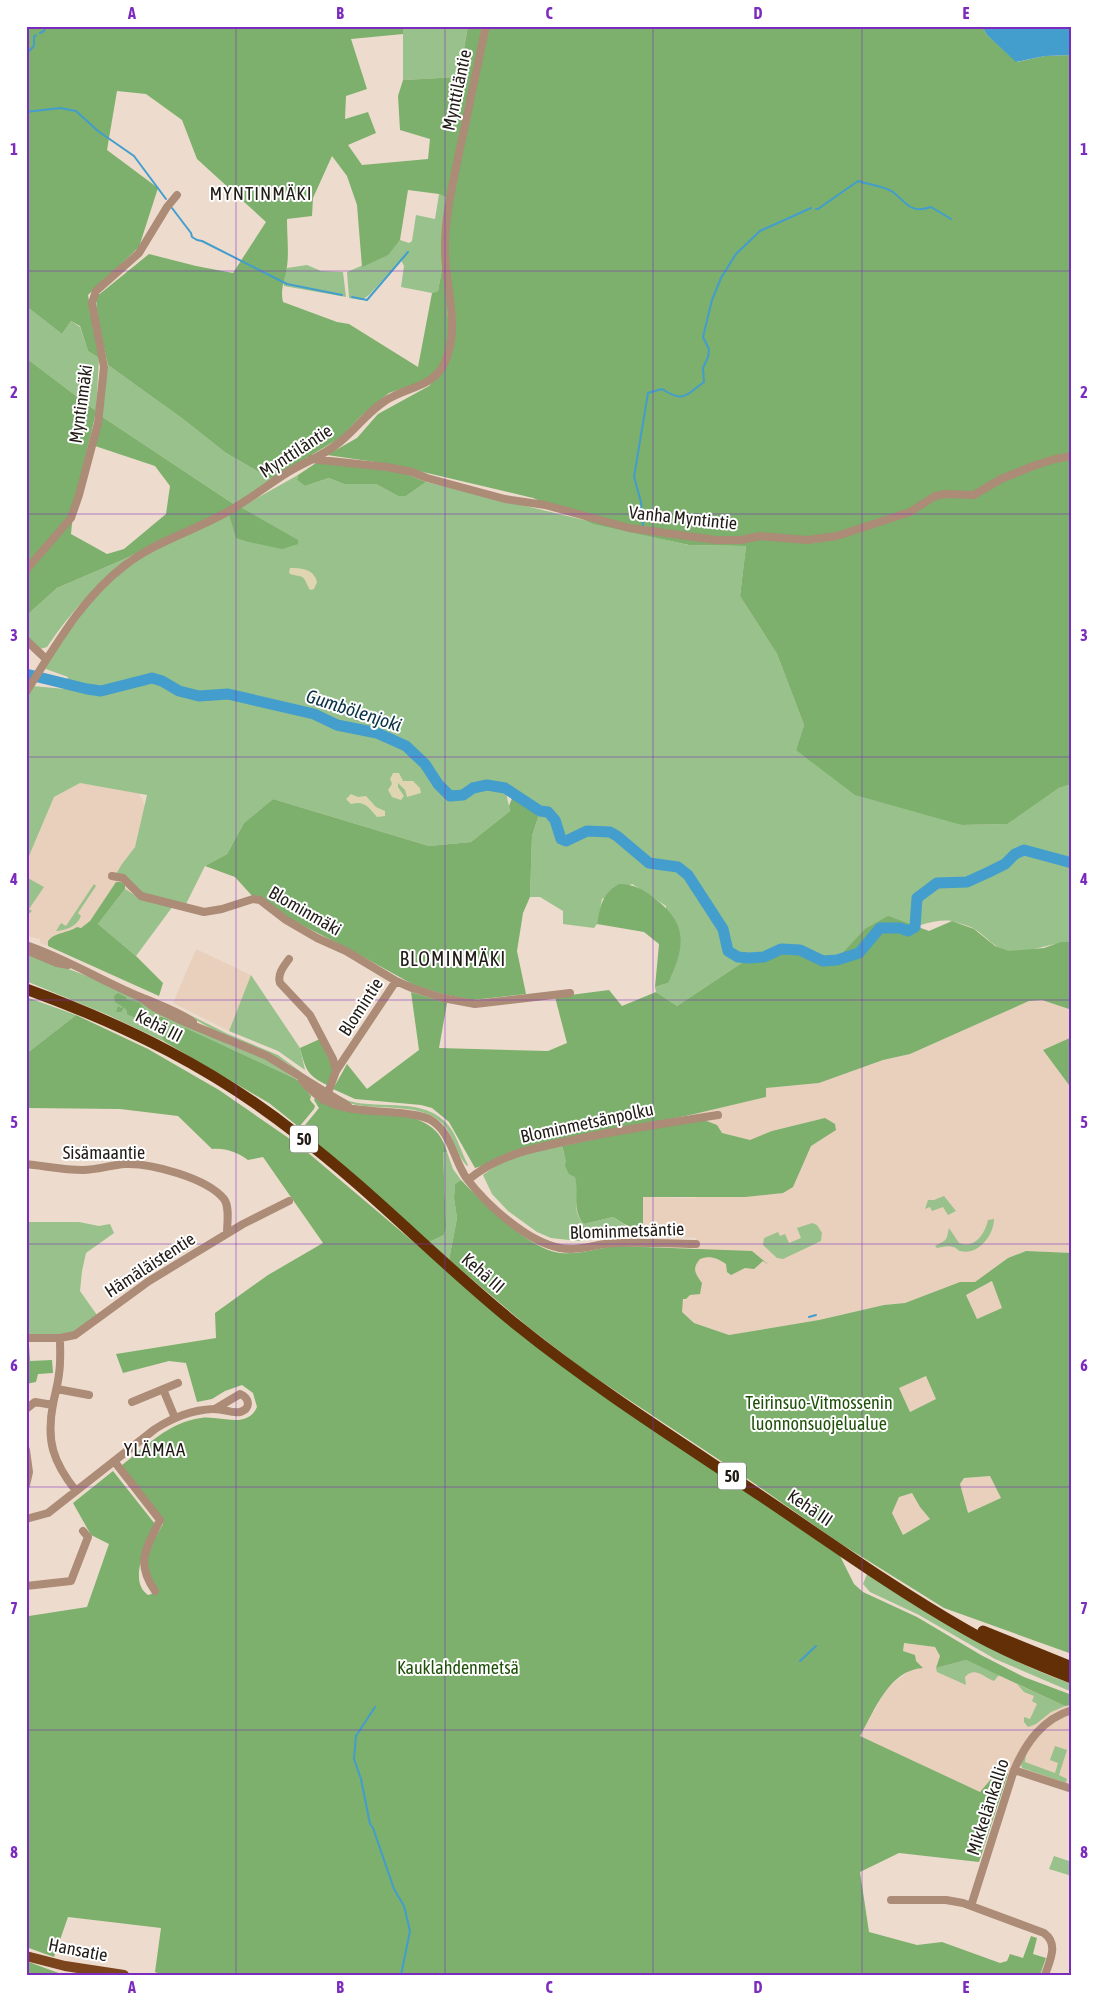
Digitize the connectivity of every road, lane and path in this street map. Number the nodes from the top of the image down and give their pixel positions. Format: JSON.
{"nodes":[{"id":1,"x":486,"y":26,"type":"edge"},
{"id":2,"x":177,"y":195,"type":"dead end"},
{"id":3,"x":1072,"y":456,"type":"edge"},
{"id":4,"x":311,"y":459,"type":"junction"},
{"id":5,"x":26,"y":570,"type":"edge"},
{"id":6,"x":26,"y":640,"type":"edge"},
{"id":7,"x":46,"y":659,"type":"junction"},
{"id":8,"x":26,"y":692,"type":"edge"},
{"id":9,"x":112,"y":876,"type":"dead end"},
{"id":10,"x":26,"y":945,"type":"edge"},
{"id":11,"x":26,"y":950,"type":"edge"},
{"id":12,"x":289,"y":959,"type":"dead end"},
{"id":13,"x":73,"y":966,"type":"junction"},
{"id":14,"x":396,"y":981,"type":"junction"},
{"id":15,"x":26,"y":989,"type":"edge"},
{"id":16,"x":570,"y":993,"type":"dead end"},
{"id":17,"x":336,"y":1072,"type":"junction"},
{"id":18,"x":325,"y":1097,"type":"junction"},
{"id":19,"x":718,"y":1115,"type":"dead end"},
{"id":20,"x":26,"y":1164,"type":"edge"},
{"id":21,"x":468,"y":1180,"type":"junction"},
{"id":22,"x":289,"y":1202,"type":"dead end"},
{"id":23,"x":228,"y":1233,"type":"junction"},
{"id":24,"x":696,"y":1244,"type":"dead end"},
{"id":25,"x":26,"y":1338,"type":"edge"},
{"id":26,"x":60,"y":1338,"type":"junction"},
{"id":27,"x":178,"y":1383,"type":"dead end"},
{"id":28,"x":56,"y":1389,"type":"junction"},
{"id":29,"x":163,"y":1389,"type":"junction"},
{"id":30,"x":88,"y":1395,"type":"dead end"},
{"id":31,"x":132,"y":1402,"type":"dead end"},
{"id":32,"x":53,"y":1405,"type":"junction"},
{"id":33,"x":26,"y":1409,"type":"edge"},
{"id":34,"x":215,"y":1409,"type":"dead end"},
{"id":35,"x":176,"y":1418,"type":"junction"},
{"id":36,"x":26,"y":1450,"type":"edge"},
{"id":37,"x":114,"y":1461,"type":"junction"},
{"id":38,"x":26,"y":1485,"type":"edge"},
{"id":39,"x":76,"y":1491,"type":"junction"},
{"id":40,"x":26,"y":1519,"type":"edge"},
{"id":41,"x":83,"y":1531,"type":"dead end"},
{"id":42,"x":26,"y":1586,"type":"edge"},
{"id":43,"x":155,"y":1591,"type":"dead end"},
{"id":44,"x":914,"y":1597,"type":"junction"},
{"id":45,"x":1072,"y":1666,"type":"edge"},
{"id":46,"x":1072,"y":1678,"type":"edge"},
{"id":47,"x":1072,"y":1710,"type":"edge"},
{"id":48,"x":1014,"y":1770,"type":"junction"},
{"id":49,"x":1072,"y":1789,"type":"edge"},
{"id":50,"x":891,"y":1900,"type":"dead end"},
{"id":51,"x":972,"y":1906,"type":"junction"},
{"id":52,"x":26,"y":1956,"type":"edge"},
{"id":53,"x":124,"y":1975,"type":"edge"},
{"id":54,"x":1045,"y":1975,"type":"edge"}],
"edges":[{"from":1,"to":4,"type":"street","name":"Mynttiläntie"},
{"from":2,"to":5,"type":"street","name":"Myntinmäki"},
{"from":3,"to":4,"type":"street","name":"Vanha Myntintie"},
{"from":4,"to":7,"type":"street","name":"Mynttiläntie"},
{"from":6,"to":7,"type":"street"},
{"from":7,"to":8,"type":"street","name":"Mynttiläntie"},
{"from":9,"to":14,"type":"street","name":"Blominmäki"},
{"from":10,"to":13,"type":"street","name":"Blominmetsäntie"},
{"from":11,"to":13,"type":"street","name":"Blominmetsäntie"},
{"from":12,"to":17,"type":"street"},
{"from":13,"to":18,"type":"street","name":"Blominmetsäntie"},
{"from":14,"to":16,"type":"street","name":"Blomintie"},
{"from":14,"to":17,"type":"street","name":"Blomintie"},
{"from":15,"to":44,"type":"highway","name":"Kehä III","number":"50"},
{"from":17,"to":18,"type":"street","name":"Blomintie"},
{"from":18,"to":21,"type":"street","name":"Blominmetsäntie"},
{"from":19,"to":21,"type":"street","name":"Blominmetsänpolku"},
{"from":20,"to":23,"type":"street","name":"Sisämaantie"},
{"from":21,"to":24,"type":"street","name":"Blominmetsäntie"},
{"from":22,"to":23,"type":"street","name":"Hämäläistentie"},
{"from":23,"to":26,"type":"street","name":"Hämäläistentie"},
{"from":25,"to":26,"type":"street","name":"Hämäläistentie"},
{"from":26,"to":28,"type":"street"},
{"from":27,"to":29,"type":"street"},
{"from":28,"to":30,"type":"street"},
{"from":28,"to":32,"type":"street"},
{"from":29,"to":31,"type":"street"},
{"from":29,"to":35,"type":"street"},
{"from":32,"to":33,"type":"street"},
{"from":32,"to":39,"type":"street"},
{"from":34,"to":35,"type":"street"},
{"from":35,"to":37,"type":"street"},
{"from":36,"to":38,"type":"street"},
{"from":37,"to":39,"type":"street"},
{"from":37,"to":43,"type":"street"},
{"from":39,"to":40,"type":"street"},
{"from":41,"to":42,"type":"street"},
{"from":44,"to":45,"type":"highway","name":"Kehä III","number":"50"},
{"from":44,"to":46,"type":"highway","name":"Kehä III","number":"50"},
{"from":47,"to":48,"type":"street","name":"Mikkelänkallio"},
{"from":48,"to":49,"type":"street"},
{"from":48,"to":51,"type":"street","name":"Mikkelänkallio"},
{"from":50,"to":51,"type":"street"},
{"from":51,"to":54,"type":"street"},
{"from":52,"to":53,"type":"main road","name":"Hansatie"}]}
